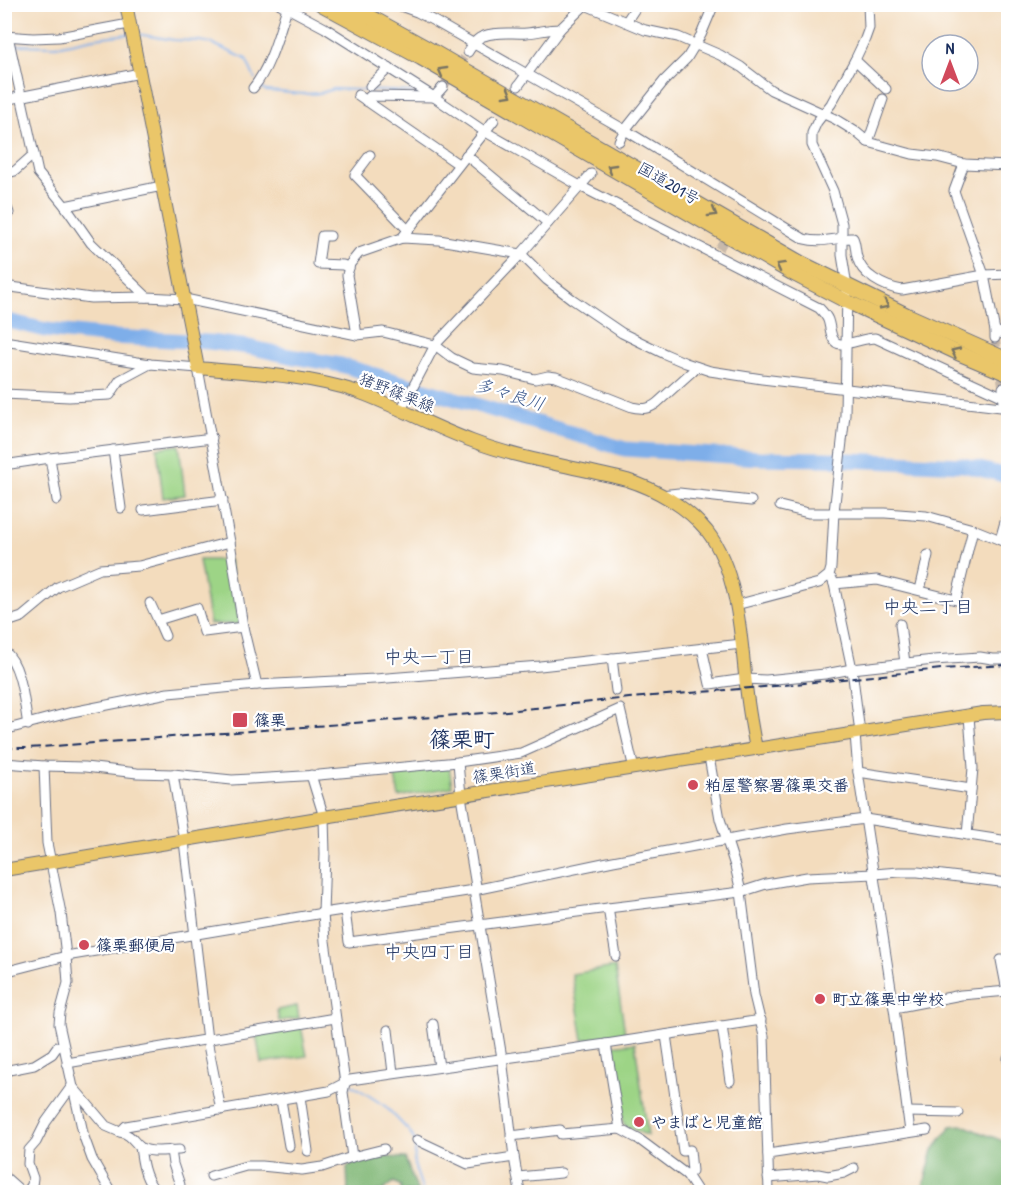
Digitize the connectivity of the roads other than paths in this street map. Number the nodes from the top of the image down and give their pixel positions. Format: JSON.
{"nodes":[{"id":1,"x":126,"y":4,"type":"edge"},
{"id":2,"x":321,"y":4,"type":"edge"},
{"id":3,"x":347,"y":4,"type":"edge"},
{"id":4,"x":395,"y":4,"type":"edge"},
{"id":5,"x":638,"y":4,"type":"edge"},
{"id":6,"x":714,"y":4,"type":"edge"},
{"id":7,"x":868,"y":4,"type":"edge"},
{"id":8,"x":584,"y":5,"type":"edge"},
{"id":9,"x":283,"y":6,"type":"edge"},
{"id":10,"x":626,"y":22,"type":"junction"},
{"id":11,"x":129,"y":24,"type":"junction"},
{"id":12,"x":560,"y":29,"type":"junction"},
{"id":13,"x":6,"y":36,"type":"edge"},
{"id":14,"x":696,"y":45,"type":"junction"},
{"id":15,"x":470,"y":48,"type":"junction"},
{"id":16,"x":855,"y":60,"type":"junction"},
{"id":17,"x":389,"y":68,"type":"junction"},
{"id":18,"x":140,"y":73,"type":"junction"},
{"id":19,"x":527,"y":74,"type":"junction"},
{"id":20,"x":369,"y":86,"type":"dead end"},
{"id":21,"x":519,"y":86,"type":"dead end"},
{"id":22,"x":443,"y":87,"type":"tunnel mouth"},
{"id":23,"x":253,"y":88,"type":"dead end"},
{"id":24,"x":22,"y":96,"type":"junction"},
{"id":25,"x":434,"y":97,"type":"junction"},
{"id":26,"x":4,"y":100,"type":"edge"},
{"id":27,"x":824,"y":114,"type":"junction"},
{"id":28,"x":494,"y":120,"type":"dead end"},
{"id":29,"x":625,"y":130,"type":"junction"},
{"id":30,"x":484,"y":131,"type":"junction"},
{"id":31,"x":619,"y":141,"type":"dead end"},
{"id":32,"x":868,"y":141,"type":"junction"},
{"id":33,"x":34,"y":154,"type":"junction"},
{"id":34,"x":370,"y":155,"type":"dead end"},
{"id":35,"x":466,"y":155,"type":"junction"},
{"id":36,"x":458,"y":164,"type":"junction"},
{"id":37,"x":964,"y":164,"type":"junction"},
{"id":38,"x":1008,"y":166,"type":"edge"},
{"id":39,"x":4,"y":174,"type":"edge"},
{"id":40,"x":591,"y":174,"type":"dead end"},
{"id":41,"x":162,"y":186,"type":"junction"},
{"id":42,"x":580,"y":186,"type":"junction"},
{"id":43,"x":4,"y":200,"type":"edge"},
{"id":44,"x":745,"y":203,"type":"junction"},
{"id":45,"x":65,"y":206,"type":"junction"},
{"id":46,"x":9,"y":213,"type":"dead end"},
{"id":47,"x":739,"y":213,"type":"tunnel mouth"},
{"id":48,"x":548,"y":223,"type":"junction"},
{"id":49,"x":408,"y":230,"type":"junction"},
{"id":50,"x":330,"y":236,"type":"dead end"},
{"id":51,"x":842,"y":237,"type":"junction"},
{"id":52,"x":402,"y":238,"type":"junction"},
{"id":53,"x":521,"y":254,"type":"junction"},
{"id":54,"x":349,"y":268,"type":"junction"},
{"id":55,"x":1008,"y":274,"type":"edge"},
{"id":56,"x":984,"y":275,"type":"junction"},
{"id":57,"x":4,"y":286,"type":"edge"},
{"id":58,"x":847,"y":286,"type":"junction"},
{"id":59,"x":147,"y":297,"type":"junction"},
{"id":60,"x":185,"y":301,"type":"junction"},
{"id":61,"x":846,"y":301,"type":"junction"},
{"id":62,"x":357,"y":335,"type":"junction"},
{"id":63,"x":1008,"y":336,"type":"tunnel mouth"},
{"id":64,"x":4,"y":341,"type":"edge"},
{"id":65,"x":846,"y":344,"type":"junction"},
{"id":66,"x":435,"y":345,"type":"junction"},
{"id":67,"x":1008,"y":360,"type":"edge"},
{"id":68,"x":150,"y":364,"type":"junction"},
{"id":69,"x":198,"y":365,"type":"junction"},
{"id":70,"x":697,"y":367,"type":"junction"},
{"id":71,"x":1008,"y":374,"type":"edge"},
{"id":72,"x":845,"y":388,"type":"junction"},
{"id":73,"x":4,"y":394,"type":"edge"},
{"id":74,"x":1005,"y":395,"type":"edge"},
{"id":75,"x":402,"y":407,"type":"junction"},
{"id":76,"x":212,"y":438,"type":"junction"},
{"id":77,"x":113,"y":450,"type":"junction"},
{"id":78,"x":50,"y":458,"type":"junction"},
{"id":79,"x":4,"y":465,"type":"edge"},
{"id":80,"x":662,"y":495,"type":"junction"},
{"id":81,"x":57,"y":500,"type":"dead end"},
{"id":82,"x":223,"y":500,"type":"junction"},
{"id":83,"x":751,"y":501,"type":"dead end"},
{"id":84,"x":780,"y":506,"type":"dead end"},
{"id":85,"x":121,"y":508,"type":"dead end"},
{"id":86,"x":143,"y":510,"type":"dead end"},
{"id":87,"x":834,"y":512,"type":"junction"},
{"id":88,"x":1008,"y":514,"type":"edge"},
{"id":89,"x":973,"y":529,"type":"junction"},
{"id":90,"x":1004,"y":541,"type":"edge"},
{"id":91,"x":230,"y":542,"type":"junction"},
{"id":92,"x":928,"y":555,"type":"dead end"},
{"id":93,"x":831,"y":579,"type":"junction"},
{"id":94,"x":920,"y":590,"type":"junction"},
{"id":95,"x":150,"y":603,"type":"dead end"},
{"id":96,"x":736,"y":605,"type":"junction"},
{"id":97,"x":159,"y":620,"type":"junction"},
{"id":98,"x":4,"y":623,"type":"edge"},
{"id":99,"x":900,"y":624,"type":"dead end"},
{"id":100,"x":243,"y":627,"type":"junction"},
{"id":101,"x":165,"y":636,"type":"dead end"},
{"id":102,"x":742,"y":644,"type":"junction"},
{"id":103,"x":702,"y":648,"type":"junction"},
{"id":104,"x":4,"y":651,"type":"edge"},
{"id":105,"x":612,"y":658,"type":"junction"},
{"id":106,"x":1008,"y":659,"type":"edge"},
{"id":107,"x":905,"y":663,"type":"junction"},
{"id":108,"x":852,"y":669,"type":"junction"},
{"id":109,"x":745,"y":679,"type":"junction"},
{"id":110,"x":257,"y":685,"type":"junction"},
{"id":111,"x":616,"y":691,"type":"dead end"},
{"id":112,"x":1008,"y":712,"type":"edge"},
{"id":113,"x":969,"y":716,"type":"junction"},
{"id":114,"x":28,"y":724,"type":"junction"},
{"id":115,"x":4,"y":730,"type":"edge"},
{"id":116,"x":857,"y":733,"type":"junction"},
{"id":117,"x":756,"y":749,"type":"junction"},
{"id":118,"x":709,"y":757,"type":"junction"},
{"id":119,"x":458,"y":762,"type":"junction"},
{"id":120,"x":4,"y":763,"type":"edge"},
{"id":121,"x":44,"y":766,"type":"junction"},
{"id":122,"x":634,"y":769,"type":"junction"},
{"id":123,"x":858,"y":772,"type":"junction"},
{"id":124,"x":173,"y":774,"type":"junction"},
{"id":125,"x":311,"y":775,"type":"junction"},
{"id":126,"x":971,"y":789,"type":"junction"},
{"id":127,"x":461,"y":796,"type":"junction"},
{"id":128,"x":324,"y":817,"type":"junction"},
{"id":129,"x":865,"y":819,"type":"junction"},
{"id":130,"x":967,"y":835,"type":"junction"},
{"id":131,"x":727,"y":840,"type":"junction"},
{"id":132,"x":184,"y":841,"type":"junction"},
{"id":133,"x":1008,"y":841,"type":"edge"},
{"id":134,"x":51,"y":862,"type":"junction"},
{"id":135,"x":4,"y":870,"type":"edge"},
{"id":136,"x":874,"y":874,"type":"junction"},
{"id":137,"x":1008,"y":883,"type":"edge"},
{"id":138,"x":474,"y":890,"type":"junction"},
{"id":139,"x":741,"y":892,"type":"junction"},
{"id":140,"x":608,"y":908,"type":"junction"},
{"id":141,"x":345,"y":910,"type":"junction"},
{"id":142,"x":323,"y":913,"type":"junction"},
{"id":143,"x":479,"y":925,"type":"junction"},
{"id":144,"x":195,"y":935,"type":"junction"},
{"id":145,"x":66,"y":956,"type":"junction"},
{"id":146,"x":616,"y":956,"type":"dead end"},
{"id":147,"x":1008,"y":960,"type":"edge"},
{"id":148,"x":4,"y":972,"type":"edge"},
{"id":149,"x":1008,"y":991,"type":"edge"},
{"id":150,"x":894,"y":1008,"type":"junction"},
{"id":151,"x":335,"y":1018,"type":"junction"},
{"id":152,"x":761,"y":1020,"type":"junction"},
{"id":153,"x":433,"y":1024,"type":"dead end"},
{"id":154,"x":722,"y":1026,"type":"junction"},
{"id":155,"x":388,"y":1030,"type":"dead end"},
{"id":156,"x":666,"y":1035,"type":"junction"},
{"id":157,"x":207,"y":1040,"type":"junction"},
{"id":158,"x":606,"y":1044,"type":"junction"},
{"id":159,"x":63,"y":1045,"type":"junction"},
{"id":160,"x":502,"y":1058,"type":"junction"},
{"id":161,"x":67,"y":1063,"type":"junction"},
{"id":162,"x":439,"y":1067,"type":"junction"},
{"id":163,"x":4,"y":1071,"type":"edge"},
{"id":164,"x":393,"y":1073,"type":"junction"},
{"id":165,"x":730,"y":1081,"type":"dead end"},
{"id":166,"x":345,"y":1083,"type":"junction"},
{"id":167,"x":72,"y":1086,"type":"junction"},
{"id":168,"x":300,"y":1096,"type":"junction"},
{"id":169,"x":281,"y":1100,"type":"junction"},
{"id":170,"x":221,"y":1110,"type":"junction"},
{"id":171,"x":907,"y":1112,"type":"junction"},
{"id":172,"x":958,"y":1113,"type":"dead end"},
{"id":173,"x":620,"y":1129,"type":"junction"},
{"id":174,"x":927,"y":1130,"type":"dead end"},
{"id":175,"x":120,"y":1132,"type":"junction"},
{"id":176,"x":910,"y":1132,"type":"junction"},
{"id":177,"x":511,"y":1136,"type":"junction"},
{"id":178,"x":417,"y":1140,"type":"dead end"},
{"id":179,"x":288,"y":1146,"type":"dead end"},
{"id":180,"x":140,"y":1147,"type":"junction"},
{"id":181,"x":384,"y":1149,"type":"dead end"},
{"id":182,"x":308,"y":1150,"type":"dead end"},
{"id":183,"x":768,"y":1154,"type":"junction"},
{"id":184,"x":352,"y":1157,"type":"junction"},
{"id":185,"x":514,"y":1157,"type":"junction"},
{"id":186,"x":854,"y":1168,"type":"dead end"},
{"id":187,"x":561,"y":1173,"type":"dead end"},
{"id":188,"x":687,"y":1175,"type":"junction"},
{"id":189,"x":4,"y":1176,"type":"edge"},
{"id":190,"x":211,"y":1176,"type":"dead end"},
{"id":191,"x":518,"y":1177,"type":"junction"},
{"id":192,"x":768,"y":1178,"type":"junction"},
{"id":193,"x":180,"y":1185,"type":"dead end"},
{"id":194,"x":153,"y":1188,"type":"dead end"},
{"id":195,"x":22,"y":1192,"type":"edge"},
{"id":196,"x":27,"y":1192,"type":"edge"},
{"id":197,"x":111,"y":1192,"type":"edge"},
{"id":198,"x":520,"y":1192,"type":"edge"},
{"id":199,"x":698,"y":1192,"type":"edge"},
{"id":200,"x":769,"y":1192,"type":"edge"}],
"edges":[{"from":1,"to":11,"type":"main road"},
{"from":61,"to":2,"type":"highway","name":"国道201号","one_way":true},
{"from":3,"to":58,"type":"highway","name":"国道201号","one_way":true},
{"from":4,"to":15,"type":"street"},
{"from":5,"to":10,"type":"street"},
{"from":6,"to":14,"type":"street"},
{"from":7,"to":16,"type":"street"},
{"from":8,"to":10,"type":"street"},
{"from":8,"to":12,"type":"street"},
{"from":9,"to":17,"type":"street"},
{"from":9,"to":23,"type":"street"},
{"from":10,"to":14,"type":"street"},
{"from":11,"to":13,"type":"street"},
{"from":11,"to":18,"type":"main road"},
{"from":12,"to":15,"type":"street"},
{"from":12,"to":19,"type":"street"},
{"from":13,"to":24,"type":"street"},
{"from":14,"to":27,"type":"street"},
{"from":14,"to":29,"type":"street"},
{"from":15,"to":19,"type":"street"},
{"from":16,"to":27,"type":"street"},
{"from":16,"to":32,"type":"street"},
{"from":17,"to":20,"type":"street"},
{"from":17,"to":25,"type":"street"},
{"from":18,"to":24,"type":"street"},
{"from":18,"to":41,"type":"main road"},
{"from":19,"to":21,"type":"street"},
{"from":19,"to":29,"type":"street"},
{"from":22,"to":25,"type":"street"},
{"from":24,"to":26,"type":"street"},
{"from":24,"to":33,"type":"street"},
{"from":25,"to":30,"type":"street"},
{"from":25,"to":36,"type":"street"},
{"from":27,"to":32,"type":"street"},
{"from":27,"to":51,"type":"street"},
{"from":28,"to":30,"type":"street"},
{"from":29,"to":31,"type":"street"},
{"from":29,"to":44,"type":"street"},
{"from":30,"to":35,"type":"street"},
{"from":30,"to":42,"type":"street"},
{"from":32,"to":37,"type":"street"},
{"from":33,"to":39,"type":"street"},
{"from":33,"to":45,"type":"street"},
{"from":34,"to":49,"type":"street"},
{"from":35,"to":36,"type":"street"},
{"from":35,"to":48,"type":"street"},
{"from":36,"to":49,"type":"street"},
{"from":37,"to":38,"type":"street"},
{"from":37,"to":56,"type":"street"},
{"from":40,"to":42,"type":"street"},
{"from":41,"to":45,"type":"street"},
{"from":41,"to":60,"type":"main road"},
{"from":42,"to":48,"type":"street"},
{"from":42,"to":65,"type":"street"},
{"from":43,"to":46,"type":"street"},
{"from":44,"to":47,"type":"street"},
{"from":44,"to":51,"type":"street"},
{"from":45,"to":59,"type":"street"},
{"from":48,"to":53,"type":"street"},
{"from":49,"to":52,"type":"street"},
{"from":50,"to":54,"type":"street"},
{"from":51,"to":56,"type":"street"},
{"from":51,"to":58,"type":"street"},
{"from":52,"to":53,"type":"street"},
{"from":52,"to":54,"type":"street"},
{"from":53,"to":66,"type":"street"},
{"from":53,"to":70,"type":"street"},
{"from":54,"to":62,"type":"street"},
{"from":55,"to":56,"type":"street"},
{"from":56,"to":63,"type":"street"},
{"from":57,"to":59,"type":"street"},
{"from":58,"to":61,"type":"street"},
{"from":58,"to":67,"type":"highway","name":"国道201号","one_way":true},
{"from":59,"to":60,"type":"street"},
{"from":60,"to":62,"type":"street"},
{"from":60,"to":69,"type":"main road"},
{"from":61,"to":65,"type":"street"},
{"from":71,"to":61,"type":"highway","name":"国道201号","one_way":true},
{"from":62,"to":66,"type":"street"},
{"from":64,"to":68,"type":"street"},
{"from":65,"to":72,"type":"street"},
{"from":65,"to":74,"type":"street"},
{"from":66,"to":70,"type":"street"},
{"from":66,"to":75,"type":"street"},
{"from":68,"to":69,"type":"street"},
{"from":68,"to":73,"type":"street"},
{"from":69,"to":75,"type":"main road","name":"猪野篠栗線"},
{"from":69,"to":76,"type":"street"},
{"from":70,"to":72,"type":"street"},
{"from":72,"to":74,"type":"street"},
{"from":72,"to":87,"type":"street"},
{"from":75,"to":80,"type":"main road","name":"猪野篠栗線"},
{"from":76,"to":77,"type":"street"},
{"from":76,"to":82,"type":"street"},
{"from":77,"to":78,"type":"street"},
{"from":77,"to":85,"type":"street"},
{"from":78,"to":79,"type":"street"},
{"from":78,"to":81,"type":"street"},
{"from":80,"to":83,"type":"street"},
{"from":80,"to":96,"type":"main road","name":"猪野篠栗線"},
{"from":82,"to":86,"type":"street"},
{"from":82,"to":91,"type":"street"},
{"from":84,"to":87,"type":"street"},
{"from":87,"to":89,"type":"street"},
{"from":87,"to":93,"type":"street"},
{"from":88,"to":90,"type":"street"},
{"from":89,"to":90,"type":"street"},
{"from":89,"to":94,"type":"street"},
{"from":91,"to":98,"type":"street"},
{"from":91,"to":100,"type":"street"},
{"from":92,"to":94,"type":"street"},
{"from":93,"to":94,"type":"street"},
{"from":93,"to":96,"type":"street"},
{"from":93,"to":108,"type":"street"},
{"from":95,"to":97,"type":"street"},
{"from":96,"to":102,"type":"main road","name":"猪野篠栗線"},
{"from":97,"to":100,"type":"street"},
{"from":97,"to":101,"type":"street"},
{"from":99,"to":107,"type":"street"},
{"from":100,"to":110,"type":"street"},
{"from":102,"to":103,"type":"street"},
{"from":102,"to":109,"type":"main road","name":"猪野篠栗線"},
{"from":103,"to":105,"type":"street"},
{"from":103,"to":109,"type":"street"},
{"from":104,"to":114,"type":"street"},
{"from":105,"to":110,"type":"street"},
{"from":105,"to":111,"type":"street"},
{"from":106,"to":107,"type":"street"},
{"from":107,"to":108,"type":"street"},
{"from":108,"to":109,"type":"street"},
{"from":108,"to":116,"type":"street"},
{"from":109,"to":117,"type":"main road","name":"猪野篠栗線"},
{"from":110,"to":114,"type":"street"},
{"from":112,"to":113,"type":"main road","name":"篠栗街道"},
{"from":113,"to":116,"type":"main road","name":"篠栗街道"},
{"from":113,"to":126,"type":"street"},
{"from":114,"to":115,"type":"street"},
{"from":116,"to":117,"type":"main road","name":"篠栗街道"},
{"from":116,"to":123,"type":"street"},
{"from":117,"to":118,"type":"main road","name":"篠栗街道"},
{"from":118,"to":122,"type":"main road","name":"篠栗街道"},
{"from":118,"to":131,"type":"street"},
{"from":119,"to":122,"type":"street"},
{"from":119,"to":125,"type":"street"},
{"from":119,"to":127,"type":"street"},
{"from":120,"to":121,"type":"street"},
{"from":121,"to":124,"type":"street"},
{"from":121,"to":134,"type":"street"},
{"from":122,"to":127,"type":"main road","name":"篠栗街道"},
{"from":123,"to":126,"type":"street"},
{"from":123,"to":129,"type":"street"},
{"from":124,"to":125,"type":"street"},
{"from":124,"to":132,"type":"street"},
{"from":125,"to":128,"type":"street"},
{"from":126,"to":130,"type":"street"},
{"from":127,"to":128,"type":"main road","name":"篠栗街道"},
{"from":127,"to":138,"type":"street"},
{"from":128,"to":132,"type":"main road","name":"篠栗街道"},
{"from":128,"to":142,"type":"street"},
{"from":129,"to":130,"type":"street"},
{"from":129,"to":131,"type":"street"},
{"from":129,"to":136,"type":"street"},
{"from":130,"to":133,"type":"street"},
{"from":131,"to":138,"type":"street"},
{"from":131,"to":139,"type":"street"},
{"from":132,"to":134,"type":"main road","name":"篠栗街道"},
{"from":132,"to":144,"type":"street"},
{"from":134,"to":135,"type":"main road","name":"篠栗街道"},
{"from":134,"to":145,"type":"street"},
{"from":136,"to":137,"type":"street"},
{"from":136,"to":139,"type":"street"},
{"from":136,"to":150,"type":"street"},
{"from":138,"to":141,"type":"street"},
{"from":138,"to":143,"type":"street"},
{"from":139,"to":140,"type":"street"},
{"from":139,"to":152,"type":"street"},
{"from":140,"to":143,"type":"street"},
{"from":140,"to":146,"type":"street"},
{"from":141,"to":142,"type":"street"},
{"from":141,"to":143,"type":"street"},
{"from":142,"to":144,"type":"street"},
{"from":142,"to":151,"type":"street"},
{"from":143,"to":160,"type":"street"},
{"from":144,"to":145,"type":"street"},
{"from":144,"to":157,"type":"street"},
{"from":145,"to":148,"type":"street"},
{"from":145,"to":159,"type":"street"},
{"from":147,"to":149,"type":"street"},
{"from":149,"to":150,"type":"street"},
{"from":150,"to":171,"type":"street"},
{"from":151,"to":157,"type":"street"},
{"from":151,"to":166,"type":"street"},
{"from":152,"to":154,"type":"street"},
{"from":152,"to":183,"type":"street"},
{"from":153,"to":162,"type":"street"},
{"from":154,"to":156,"type":"street"},
{"from":154,"to":165,"type":"street"},
{"from":155,"to":164,"type":"street"},
{"from":156,"to":158,"type":"street"},
{"from":156,"to":188,"type":"street"},
{"from":157,"to":161,"type":"street"},
{"from":157,"to":170,"type":"street"},
{"from":158,"to":160,"type":"street"},
{"from":158,"to":173,"type":"street"},
{"from":159,"to":161,"type":"street"},
{"from":159,"to":163,"type":"street"},
{"from":160,"to":162,"type":"street"},
{"from":160,"to":177,"type":"street"},
{"from":161,"to":167,"type":"street"},
{"from":162,"to":164,"type":"street"},
{"from":164,"to":166,"type":"street"},
{"from":166,"to":168,"type":"street"},
{"from":166,"to":184,"type":"street"},
{"from":167,"to":175,"type":"street"},
{"from":167,"to":196,"type":"street"},
{"from":167,"to":197,"type":"street"},
{"from":168,"to":169,"type":"street"},
{"from":168,"to":182,"type":"street"},
{"from":169,"to":170,"type":"street"},
{"from":169,"to":179,"type":"street"},
{"from":170,"to":175,"type":"street"},
{"from":171,"to":172,"type":"street"},
{"from":171,"to":176,"type":"street"},
{"from":173,"to":177,"type":"street"},
{"from":173,"to":188,"type":"street"},
{"from":174,"to":176,"type":"street"},
{"from":175,"to":180,"type":"street"},
{"from":176,"to":183,"type":"street"},
{"from":177,"to":185,"type":"street"},
{"from":178,"to":185,"type":"street"},
{"from":180,"to":193,"type":"street"},
{"from":180,"to":194,"type":"street"},
{"from":181,"to":184,"type":"street"},
{"from":183,"to":192,"type":"street"},
{"from":184,"to":190,"type":"street"},
{"from":185,"to":191,"type":"street"},
{"from":186,"to":192,"type":"street"},
{"from":187,"to":191,"type":"street"},
{"from":188,"to":199,"type":"street"},
{"from":189,"to":195,"type":"street"},
{"from":191,"to":198,"type":"street"},
{"from":192,"to":200,"type":"street"}]}
